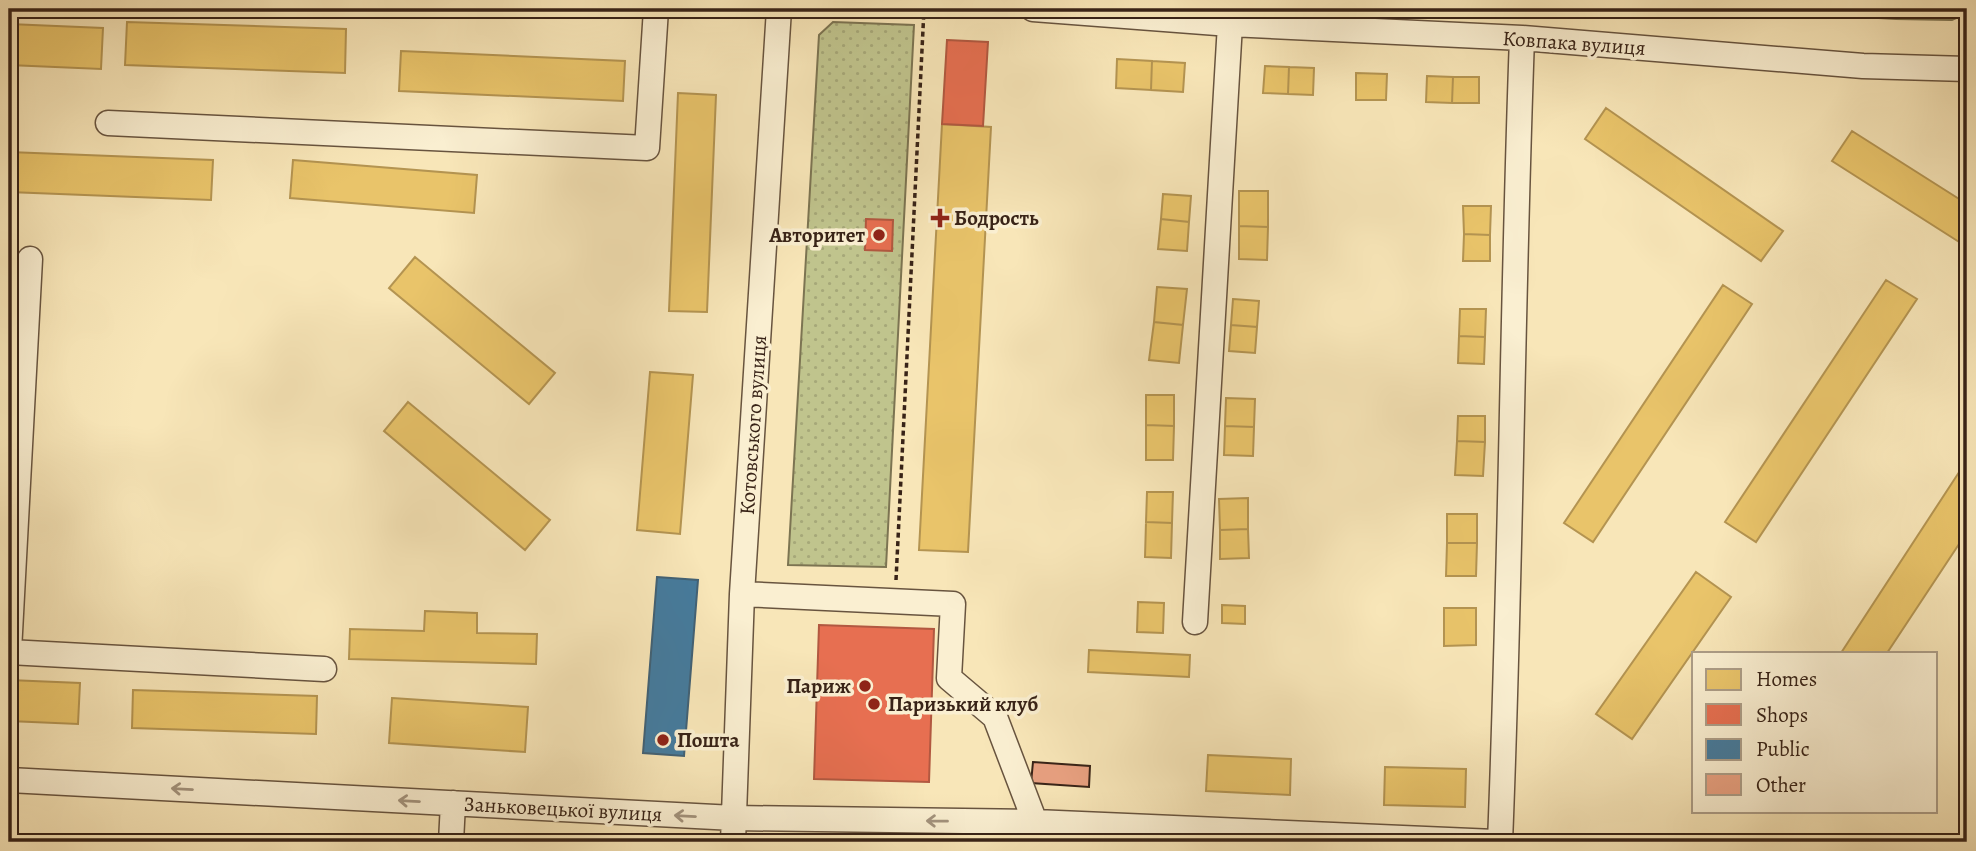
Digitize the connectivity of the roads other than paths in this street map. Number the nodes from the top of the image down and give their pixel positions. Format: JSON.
{"nodes":[{"id":1,"x":656,"y":9,"type":"edge"},
{"id":2,"x":779,"y":9,"type":"edge"},
{"id":3,"x":1033,"y":9,"type":"edge"},
{"id":4,"x":1230,"y":24,"type":"junction"},
{"id":5,"x":1522,"y":38,"type":"junction"},
{"id":6,"x":1967,"y":69,"type":"edge"},
{"id":7,"x":108,"y":123,"type":"dead end"},
{"id":8,"x":30,"y":258,"type":"dead end"},
{"id":9,"x":742,"y":594,"type":"junction"},
{"id":10,"x":1195,"y":622,"type":"dead end"},
{"id":11,"x":9,"y":652,"type":"edge"},
{"id":12,"x":324,"y":669,"type":"dead end"},
{"id":13,"x":9,"y":780,"type":"edge"},
{"id":14,"x":453,"y":803,"type":"junction"},
{"id":15,"x":1035,"y":822,"type":"junction"},
{"id":16,"x":734,"y":830,"type":"edge"},
{"id":17,"x":451,"y":842,"type":"edge"},
{"id":18,"x":1495,"y":842,"type":"edge"},
{"id":19,"x":1500,"y":842,"type":"edge"}],
"edges":[{"from":1,"to":7,"type":"street"},
{"from":2,"to":9,"type":"street","name":"Котовського вулиця"},
{"from":3,"to":4,"type":"street","name":"Ковпака вулиця"},
{"from":4,"to":5,"type":"street","name":"Ковпака вулиця"},
{"from":4,"to":10,"type":"street"},
{"from":5,"to":6,"type":"street","name":"Ковпака вулиця"},
{"from":5,"to":19,"type":"street"},
{"from":8,"to":11,"type":"street"},
{"from":9,"to":15,"type":"street"},
{"from":9,"to":16,"type":"street","name":"Котовського вулиця"},
{"from":11,"to":12,"type":"street"},
{"from":14,"to":13,"type":"street","name":"Заньковецької вулиця","one_way":true},
{"from":16,"to":14,"type":"street","name":"Заньковецької вулиця","one_way":true},
{"from":14,"to":17,"type":"street"},
{"from":15,"to":16,"type":"street","name":"Заньковецької вулиця","one_way":true},
{"from":15,"to":18,"type":"street","name":"Заньковецької вулиця"}]}
